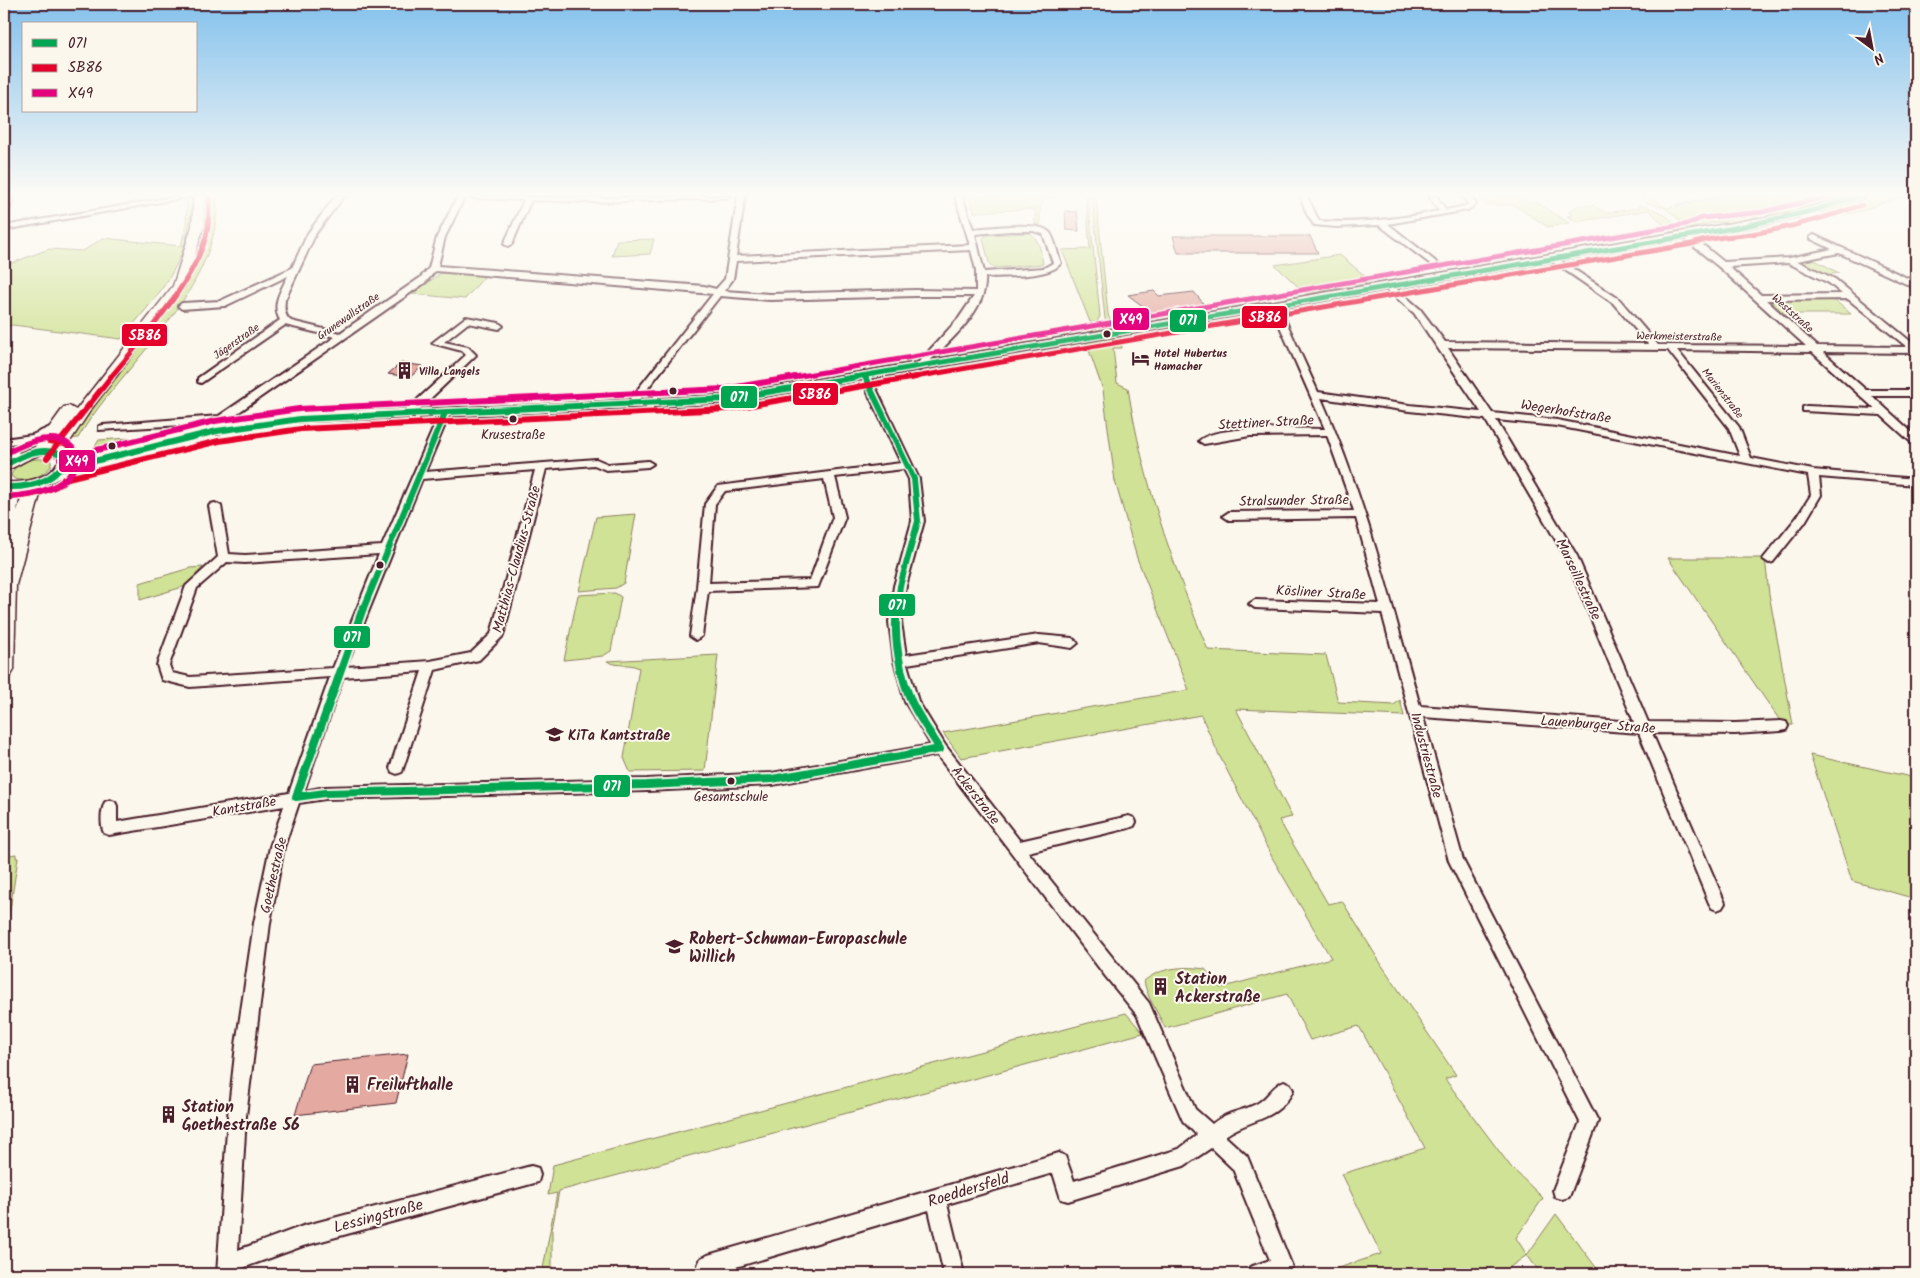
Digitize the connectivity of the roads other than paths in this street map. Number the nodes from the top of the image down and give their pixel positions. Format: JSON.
{"nodes":[{"id":1,"x":190,"y":255,"type":"joint"},
{"id":2,"x":301,"y":256,"type":"edge"},
{"id":3,"x":436,"y":256,"type":"edge"},
{"id":4,"x":734,"y":256,"type":"edge"},
{"id":5,"x":801,"y":256,"type":"edge"},
{"id":6,"x":976,"y":256,"type":"edge"},
{"id":7,"x":1054,"y":256,"type":"edge"},
{"id":8,"x":1423,"y":256,"type":"edge"},
{"id":9,"x":1560,"y":256,"type":"edge"},
{"id":10,"x":1712,"y":256,"type":"edge"},
{"id":11,"x":1811,"y":256,"type":"edge"},
{"id":12,"x":1852,"y":256,"type":"edge"},
{"id":13,"x":1552,"y":257,"type":"junction"},
{"id":14,"x":734,"y":259,"type":"junction"},
{"id":15,"x":1789,"y":260,"type":"junction"},
{"id":16,"x":1722,"y":265,"type":"junction"},
{"id":17,"x":1438,"y":267,"type":"dead end"},
{"id":18,"x":433,"y":268,"type":"junction"},
{"id":19,"x":294,"y":270,"type":"junction"},
{"id":20,"x":980,"y":275,"type":"junction"},
{"id":21,"x":1916,"y":285,"type":"edge"},
{"id":22,"x":1388,"y":286,"type":"junction"},
{"id":23,"x":721,"y":291,"type":"junction"},
{"id":24,"x":980,"y":294,"type":"junction"},
{"id":25,"x":1852,"y":296,"type":"junction"},
{"id":26,"x":1757,"y":298,"type":"junction"},
{"id":27,"x":182,"y":306,"type":"dead end"},
{"id":28,"x":1275,"y":306,"type":"junction"},
{"id":29,"x":284,"y":321,"type":"junction"},
{"id":30,"x":499,"y":326,"type":"dead end"},
{"id":31,"x":342,"y":336,"type":"junction"},
{"id":32,"x":1442,"y":346,"type":"junction"},
{"id":33,"x":1655,"y":347,"type":"junction"},
{"id":34,"x":1670,"y":347,"type":"junction"},
{"id":35,"x":1814,"y":349,"type":"junction"},
{"id":36,"x":1916,"y":350,"type":"edge"},
{"id":37,"x":919,"y":367,"type":"junction"},
{"id":38,"x":865,"y":376,"type":"junction"},
{"id":39,"x":201,"y":380,"type":"dead end"},
{"id":40,"x":1864,"y":393,"type":"junction"},
{"id":41,"x":1916,"y":393,"type":"edge"},
{"id":42,"x":1313,"y":394,"type":"junction"},
{"id":43,"x":630,"y":405,"type":"junction"},
{"id":44,"x":1807,"y":409,"type":"dead end"},
{"id":45,"x":1884,"y":412,"type":"junction"},
{"id":46,"x":445,"y":413,"type":"junction"},
{"id":47,"x":408,"y":414,"type":"junction"},
{"id":48,"x":1488,"y":415,"type":"junction"},
{"id":49,"x":220,"y":425,"type":"junction"},
{"id":50,"x":57,"y":427,"type":"junction"},
{"id":51,"x":103,"y":428,"type":"dead end"},
{"id":52,"x":1331,"y":432,"type":"junction"},
{"id":53,"x":1915,"y":439,"type":"edge"},
{"id":54,"x":1204,"y":441,"type":"dead end"},
{"id":55,"x":4,"y":443,"type":"edge"},
{"id":56,"x":39,"y":452,"type":"junction"},
{"id":57,"x":18,"y":458,"type":"junction"},
{"id":58,"x":62,"y":460,"type":"junction"},
{"id":59,"x":1747,"y":460,"type":"junction"},
{"id":60,"x":648,"y":464,"type":"dead end"},
{"id":61,"x":908,"y":465,"type":"junction"},
{"id":62,"x":4,"y":466,"type":"edge"},
{"id":63,"x":541,"y":468,"type":"junction"},
{"id":64,"x":1812,"y":473,"type":"junction"},
{"id":65,"x":417,"y":476,"type":"junction"},
{"id":66,"x":829,"y":476,"type":"junction"},
{"id":67,"x":1916,"y":482,"type":"edge"},
{"id":68,"x":35,"y":484,"type":"junction"},
{"id":69,"x":8,"y":488,"type":"edge"},
{"id":70,"x":215,"y":506,"type":"dead end"},
{"id":71,"x":1360,"y":514,"type":"junction"},
{"id":72,"x":1229,"y":516,"type":"dead end"},
{"id":73,"x":386,"y":550,"type":"junction"},
{"id":74,"x":4,"y":553,"type":"edge"},
{"id":75,"x":224,"y":558,"type":"junction"},
{"id":76,"x":1769,"y":560,"type":"dead end"},
{"id":77,"x":4,"y":566,"type":"edge"},
{"id":78,"x":8,"y":584,"type":"junction"},
{"id":79,"x":703,"y":587,"type":"junction"},
{"id":80,"x":1255,"y":604,"type":"dead end"},
{"id":81,"x":1387,"y":610,"type":"junction"},
{"id":82,"x":696,"y":636,"type":"dead end"},
{"id":83,"x":1072,"y":643,"type":"dead end"},
{"id":84,"x":900,"y":661,"type":"junction"},
{"id":85,"x":430,"y":666,"type":"junction"},
{"id":86,"x":4,"y":670,"type":"edge"},
{"id":87,"x":338,"y":672,"type":"junction"},
{"id":88,"x":1415,"y":712,"type":"junction"},
{"id":89,"x":1781,"y":726,"type":"dead end"},
{"id":90,"x":1644,"y":728,"type":"junction"},
{"id":91,"x":940,"y":749,"type":"junction"},
{"id":92,"x":397,"y":768,"type":"dead end"},
{"id":93,"x":296,"y":797,"type":"junction"},
{"id":94,"x":110,"y":806,"type":"dead end"},
{"id":95,"x":1130,"y":822,"type":"dead end"},
{"id":96,"x":1017,"y":848,"type":"junction"},
{"id":97,"x":1718,"y":903,"type":"dead end"},
{"id":98,"x":1284,"y":1090,"type":"dead end"},
{"id":99,"x":1210,"y":1136,"type":"junction"},
{"id":100,"x":531,"y":1175,"type":"dead end"},
{"id":101,"x":1562,"y":1190,"type":"dead end"},
{"id":102,"x":936,"y":1199,"type":"junction"},
{"id":103,"x":227,"y":1269,"type":"edge"},
{"id":104,"x":709,"y":1274,"type":"edge"},
{"id":105,"x":954,"y":1274,"type":"edge"},
{"id":106,"x":1256,"y":1274,"type":"edge"}],
"edges":[{"from":1,"to":50,"type":"street"},
{"from":1,"to":58,"type":"street"},
{"from":2,"to":19,"type":"street"},
{"from":3,"to":18,"type":"street"},
{"from":4,"to":14,"type":"street"},
{"from":5,"to":14,"type":"street"},
{"from":6,"to":20,"type":"street"},
{"from":7,"to":20,"type":"street"},
{"from":8,"to":17,"type":"street"},
{"from":9,"to":13,"type":"street"},
{"from":10,"to":16,"type":"street","name":"Weststraße"},
{"from":11,"to":15,"type":"street"},
{"from":12,"to":21,"type":"street"},
{"from":13,"to":22,"type":"street"},
{"from":13,"to":33,"type":"street"},
{"from":14,"to":23,"type":"street"},
{"from":15,"to":16,"type":"street"},
{"from":15,"to":25,"type":"street"},
{"from":16,"to":26,"type":"street","name":"Weststraße"},
{"from":18,"to":23,"type":"street"},
{"from":18,"to":31,"type":"street","name":"Grunewallstraße"},
{"from":19,"to":27,"type":"street"},
{"from":19,"to":29,"type":"street"},
{"from":20,"to":24,"type":"street"},
{"from":22,"to":28,"type":"street"},
{"from":22,"to":32,"type":"street","name":"Marseillestraße"},
{"from":23,"to":24,"type":"street"},
{"from":23,"to":43,"type":"street"},
{"from":24,"to":37,"type":"street"},
{"from":25,"to":26,"type":"street"},
{"from":25,"to":36,"type":"street"},
{"from":26,"to":35,"type":"street","name":"Weststraße"},
{"from":28,"to":37,"type":"street"},
{"from":28,"to":42,"type":"street","name":"Industriestraße"},
{"from":29,"to":31,"type":"street"},
{"from":29,"to":39,"type":"street","name":"Jägerstraße"},
{"from":30,"to":47,"type":"street"},
{"from":31,"to":49,"type":"street","name":"Grunewallstraße"},
{"from":32,"to":33,"type":"street","name":"Werkmeisterstraße"},
{"from":32,"to":48,"type":"street","name":"Marseillestraße"},
{"from":33,"to":34,"type":"street","name":"Werkmeisterstraße"},
{"from":34,"to":35,"type":"street","name":"Werkmeisterstraße"},
{"from":34,"to":59,"type":"street","name":"Marienstraße"},
{"from":35,"to":36,"type":"street","name":"Werkmeisterstraße"},
{"from":35,"to":40,"type":"street","name":"Weststraße"},
{"from":37,"to":38,"type":"street"},
{"from":38,"to":43,"type":"street"},
{"from":38,"to":61,"type":"street","name":"Ackerstraße"},
{"from":40,"to":41,"type":"street"},
{"from":40,"to":45,"type":"street","name":"Weststraße"},
{"from":42,"to":48,"type":"street","name":"Wegerhofstraße"},
{"from":42,"to":52,"type":"street","name":"Industriestraße"},
{"from":43,"to":46,"type":"street"},
{"from":44,"to":45,"type":"street"},
{"from":45,"to":53,"type":"street","name":"Weststraße"},
{"from":46,"to":47,"type":"street"},
{"from":46,"to":65,"type":"street","name":"Goethestraße"},
{"from":47,"to":49,"type":"street"},
{"from":48,"to":59,"type":"street","name":"Wegerhofstraße"},
{"from":48,"to":90,"type":"street","name":"Marseillestraße"},
{"from":49,"to":51,"type":"street"},
{"from":49,"to":58,"type":"street"},
{"from":50,"to":55,"type":"street"},
{"from":50,"to":56,"type":"street"},
{"from":52,"to":54,"type":"street","name":"Stettiner Straße"},
{"from":52,"to":71,"type":"street","name":"Industriestraße"},
{"from":55,"to":57,"type":"street"},
{"from":56,"to":57,"type":"street"},
{"from":56,"to":58,"type":"street"},
{"from":57,"to":62,"type":"street"},
{"from":58,"to":68,"type":"street"},
{"from":59,"to":64,"type":"street","name":"Wegerhofstraße"},
{"from":60,"to":63,"type":"street","name":"Matthias-Claudius-Straße"},
{"from":61,"to":66,"type":"street"},
{"from":61,"to":84,"type":"street","name":"Ackerstraße"},
{"from":63,"to":65,"type":"street","name":"Matthias-Claudius-Straße"},
{"from":63,"to":85,"type":"street","name":"Matthias-Claudius-Straße"},
{"from":64,"to":67,"type":"street","name":"Wegerhofstraße"},
{"from":64,"to":76,"type":"street"},
{"from":65,"to":73,"type":"street","name":"Goethestraße"},
{"from":66,"to":79,"type":"street"},
{"from":66,"to":79,"type":"street"},
{"from":68,"to":69,"type":"street"},
{"from":68,"to":78,"type":"street"},
{"from":69,"to":74,"type":"street"},
{"from":70,"to":75,"type":"street"},
{"from":71,"to":72,"type":"street","name":"Stralsunder Straße"},
{"from":71,"to":81,"type":"street","name":"Industriestraße"},
{"from":73,"to":75,"type":"street"},
{"from":73,"to":87,"type":"street","name":"Goethestraße"},
{"from":75,"to":87,"type":"street","name":"Matthias-Claudius-Straße"},
{"from":77,"to":78,"type":"street"},
{"from":78,"to":86,"type":"street"},
{"from":79,"to":82,"type":"street"},
{"from":80,"to":81,"type":"street","name":"Kösliner Straße"},
{"from":81,"to":88,"type":"street","name":"Industriestraße"},
{"from":83,"to":84,"type":"street"},
{"from":84,"to":91,"type":"street","name":"Ackerstraße"},
{"from":85,"to":87,"type":"street","name":"Matthias-Claudius-Straße"},
{"from":85,"to":92,"type":"street"},
{"from":87,"to":93,"type":"street","name":"Goethestraße"},
{"from":88,"to":90,"type":"street","name":"Lauenburger Straße"},
{"from":88,"to":101,"type":"street","name":"Industriestraße"},
{"from":89,"to":90,"type":"street","name":"Lauenburger Straße"},
{"from":90,"to":97,"type":"street","name":"Marseillestraße"},
{"from":91,"to":93,"type":"street","name":"Kantstraße"},
{"from":91,"to":96,"type":"street","name":"Ackerstraße"},
{"from":93,"to":94,"type":"street","name":"Kantstraße"},
{"from":93,"to":103,"type":"street","name":"Goethestraße"},
{"from":95,"to":96,"type":"street"},
{"from":96,"to":99,"type":"street","name":"Ackerstraße"},
{"from":98,"to":99,"type":"street","name":"Roeddersfeld"},
{"from":99,"to":102,"type":"street","name":"Roeddersfeld"},
{"from":99,"to":106,"type":"street"},
{"from":100,"to":103,"type":"street","name":"Lessingstraße"},
{"from":102,"to":104,"type":"street","name":"Roeddersfeld"},
{"from":102,"to":105,"type":"street"}]}
